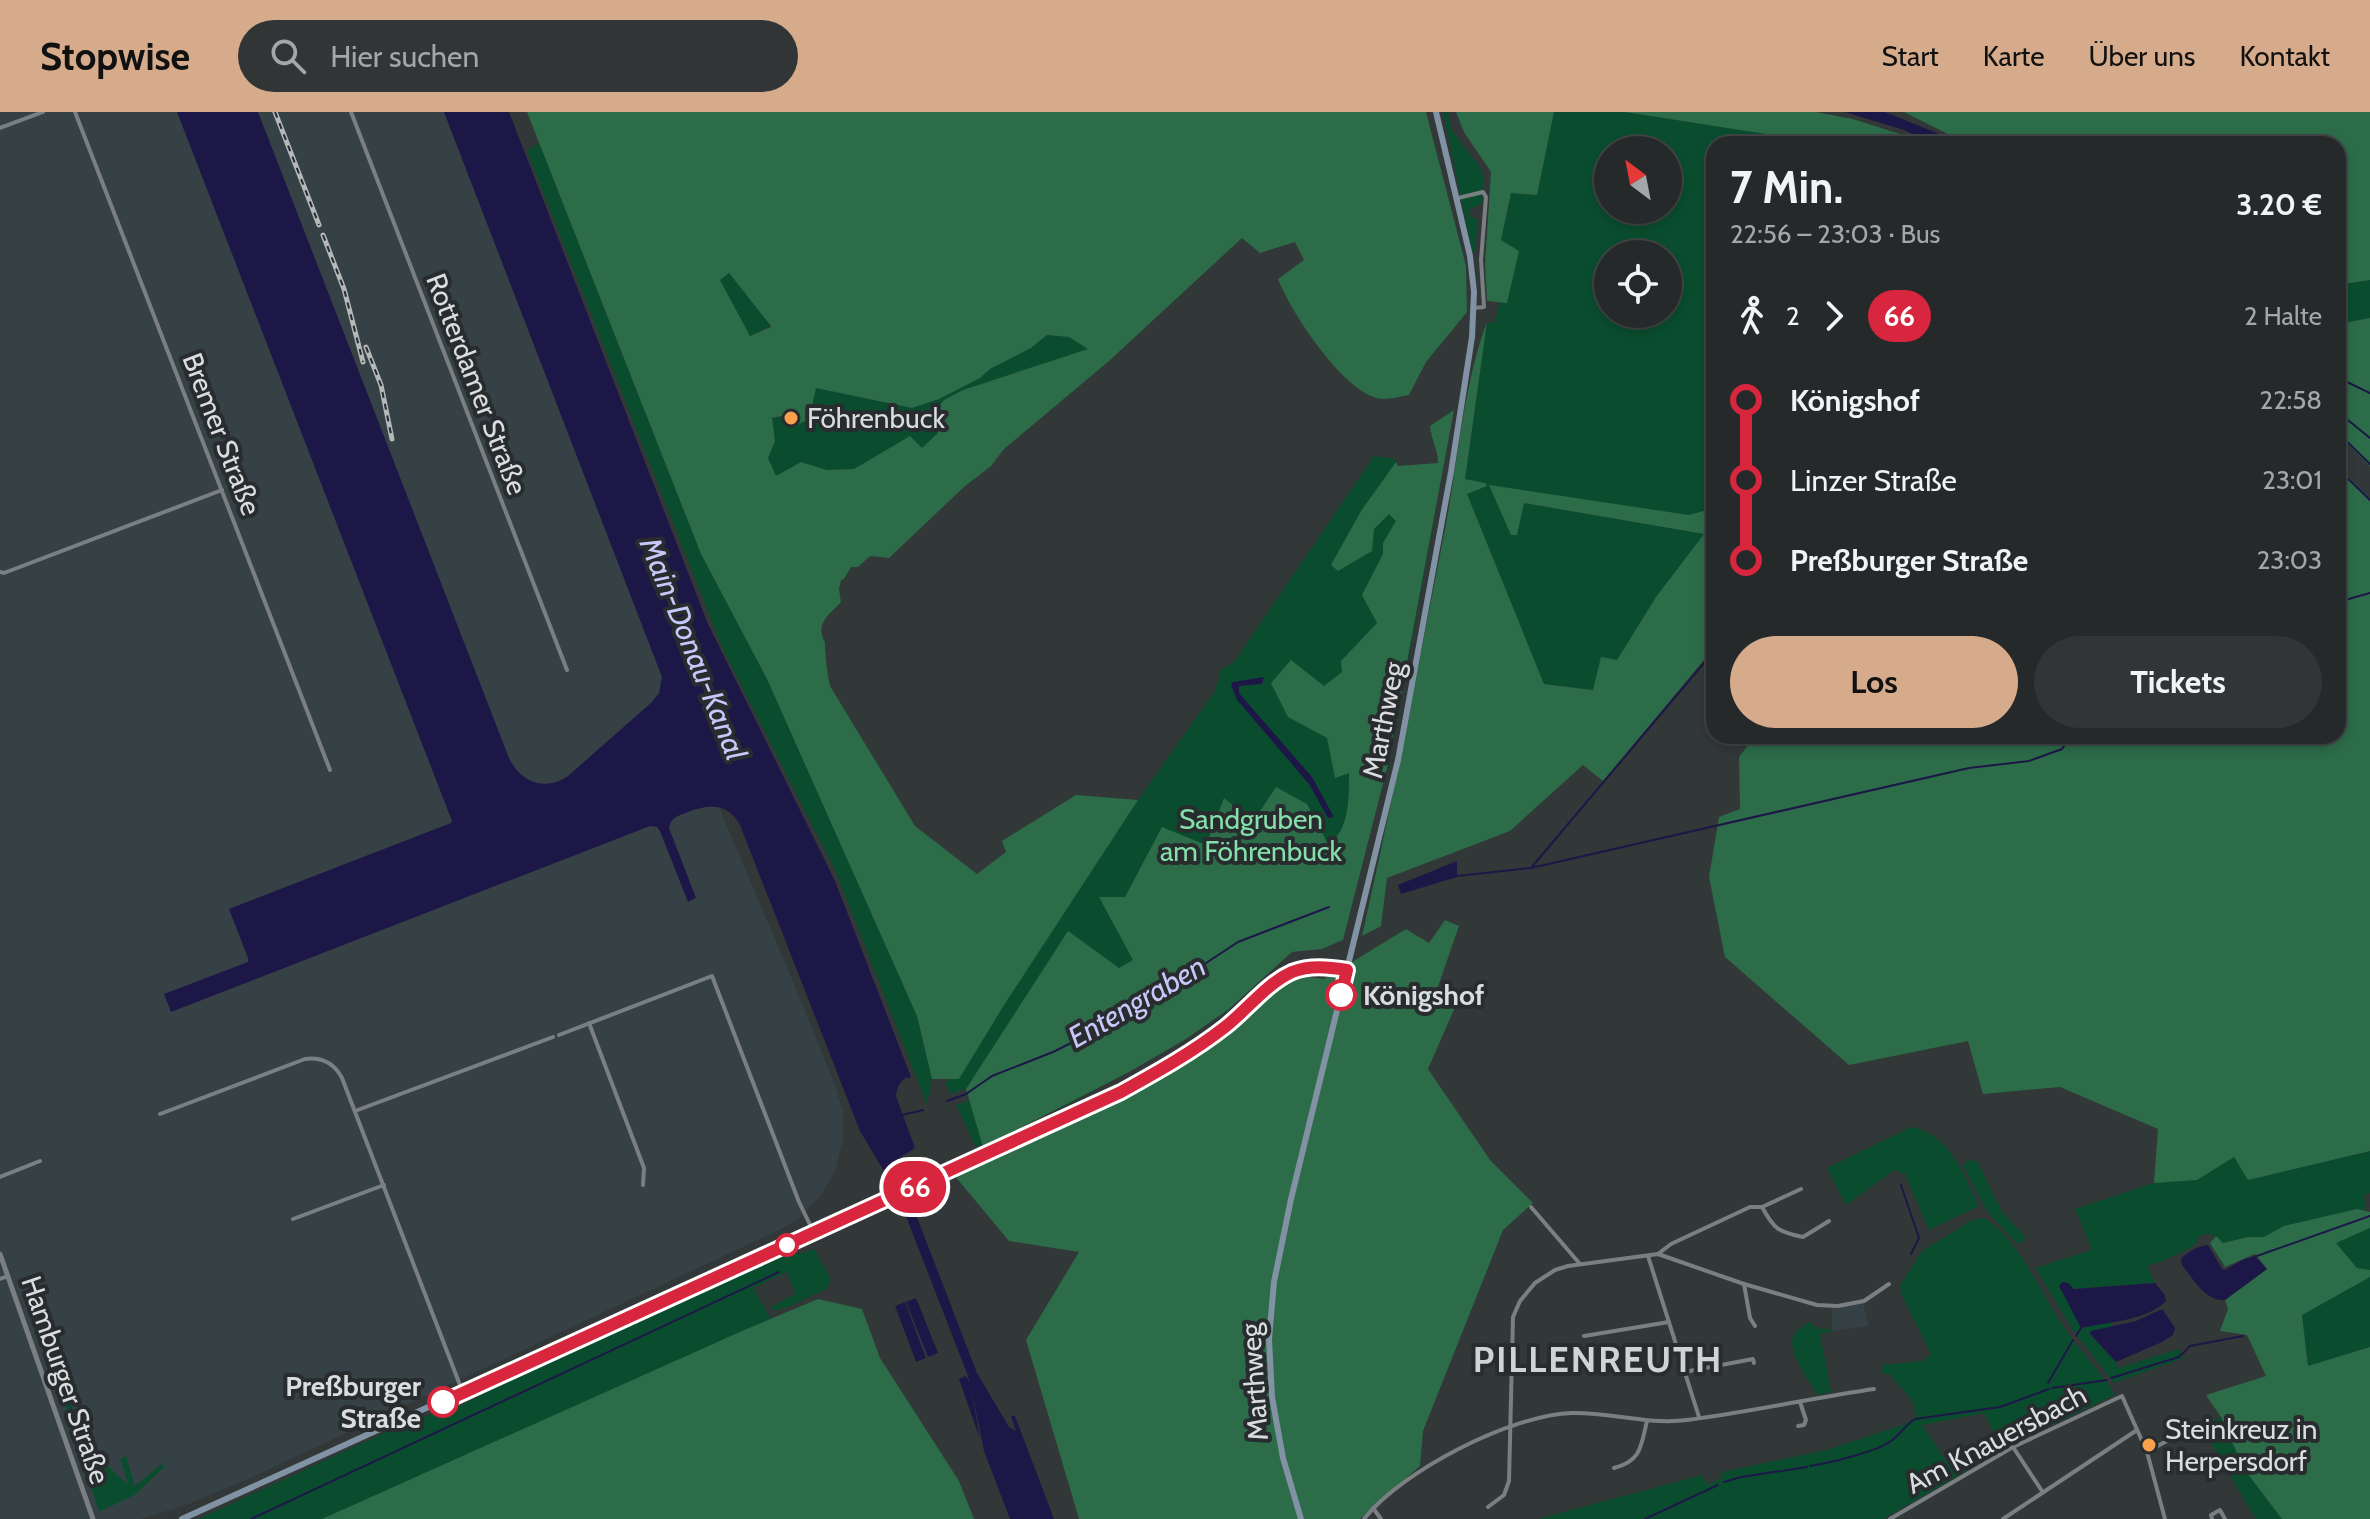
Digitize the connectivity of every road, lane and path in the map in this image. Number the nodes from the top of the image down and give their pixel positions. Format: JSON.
{"nodes":[{"id":1,"x":43,"y":112,"type":"edge"},
{"id":2,"x":75,"y":112,"type":"edge"},
{"id":3,"x":351,"y":112,"type":"edge"},
{"id":4,"x":1436,"y":112,"type":"edge"},
{"id":5,"x":0,"y":128,"type":"edge"},
{"id":6,"x":1458,"y":198,"type":"junction"},
{"id":7,"x":1474,"y":308,"type":"junction"},
{"id":8,"x":222,"y":490,"type":"junction"},
{"id":9,"x":0,"y":572,"type":"edge"},
{"id":10,"x":567,"y":670,"type":"dead end"},
{"id":11,"x":330,"y":770,"type":"dead end"},
{"id":12,"x":1347,"y":970,"type":"junction"},
{"id":13,"x":589,"y":1023,"type":"junction"},
{"id":14,"x":355,"y":1111,"type":"junction"},
{"id":15,"x":160,"y":1114,"type":"dead end"},
{"id":16,"x":40,"y":1161,"type":"dead end"},
{"id":17,"x":0,"y":1177,"type":"edge"},
{"id":18,"x":384,"y":1185,"type":"junction"},
{"id":19,"x":643,"y":1185,"type":"dead end"},
{"id":20,"x":1801,"y":1189,"type":"dead end"},
{"id":21,"x":1531,"y":1207,"type":"dead end"},
{"id":22,"x":1762,"y":1207,"type":"junction"},
{"id":23,"x":293,"y":1219,"type":"dead end"},
{"id":24,"x":1829,"y":1221,"type":"dead end"},
{"id":25,"x":814,"y":1233,"type":"junction"},
{"id":26,"x":0,"y":1254,"type":"edge"},
{"id":27,"x":1658,"y":1254,"type":"junction"},
{"id":28,"x":1648,"y":1256,"type":"junction"},
{"id":29,"x":1580,"y":1264,"type":"junction"},
{"id":30,"x":8,"y":1276,"type":"junction"},
{"id":31,"x":0,"y":1279,"type":"edge"},
{"id":32,"x":1744,"y":1284,"type":"junction"},
{"id":33,"x":1889,"y":1284,"type":"dead end"},
{"id":34,"x":1669,"y":1322,"type":"junction"},
{"id":35,"x":1755,"y":1326,"type":"dead end"},
{"id":36,"x":1584,"y":1336,"type":"dead end"},
{"id":37,"x":1754,"y":1363,"type":"dead end"},
{"id":38,"x":1684,"y":1372,"type":"junction"},
{"id":39,"x":1874,"y":1389,"type":"dead end"},
{"id":40,"x":463,"y":1393,"type":"junction"},
{"id":41,"x":1800,"y":1402,"type":"junction"},
{"id":42,"x":1699,"y":1417,"type":"junction"},
{"id":43,"x":1647,"y":1421,"type":"junction"},
{"id":44,"x":1798,"y":1426,"type":"dead end"},
{"id":45,"x":1509,"y":1427,"type":"junction"},
{"id":46,"x":2138,"y":1430,"type":"junction"},
{"id":47,"x":2179,"y":1434,"type":"dead end"},
{"id":48,"x":2013,"y":1447,"type":"junction"},
{"id":49,"x":2147,"y":1452,"type":"junction"},
{"id":50,"x":1614,"y":1468,"type":"dead end"},
{"id":51,"x":2042,"y":1491,"type":"junction"},
{"id":52,"x":1488,"y":1507,"type":"dead end"},
{"id":53,"x":1373,"y":1508,"type":"junction"},
{"id":54,"x":1903,"y":1511,"type":"junction"},
{"id":55,"x":92,"y":1517,"type":"edge"},
{"id":56,"x":182,"y":1519,"type":"edge"},
{"id":57,"x":1301,"y":1519,"type":"edge"},
{"id":58,"x":1364,"y":1519,"type":"edge"},
{"id":59,"x":1381,"y":1519,"type":"edge"},
{"id":60,"x":1890,"y":1519,"type":"edge"},
{"id":61,"x":1909,"y":1519,"type":"edge"},
{"id":62,"x":2003,"y":1519,"type":"edge"},
{"id":63,"x":2165,"y":1519,"type":"edge"},
{"id":64,"x":2212,"y":1519,"type":"edge"},
{"id":65,"x":2225,"y":1519,"type":"edge"}],
"edges":[{"from":1,"to":5,"type":"street"},
{"from":2,"to":8,"type":"street","name":"Bremer Straße"},
{"from":3,"to":10,"type":"street","name":"Rotterdamer Straße"},
{"from":4,"to":6,"type":"main road","name":"Marthweg"},
{"from":6,"to":7,"type":"main road","name":"Marthweg"},
{"from":6,"to":7,"type":"street"},
{"from":7,"to":12,"type":"main road","name":"Marthweg"},
{"from":8,"to":9,"type":"street"},
{"from":8,"to":11,"type":"street","name":"Bremer Straße"},
{"from":12,"to":25,"type":"main road"},
{"from":12,"to":57,"type":"main road","name":"Marthweg"},
{"from":13,"to":14,"type":"street"},
{"from":13,"to":19,"type":"street"},
{"from":13,"to":25,"type":"street"},
{"from":14,"to":15,"type":"street"},
{"from":14,"to":18,"type":"street"},
{"from":16,"to":17,"type":"street"},
{"from":18,"to":23,"type":"street"},
{"from":18,"to":40,"type":"street"},
{"from":20,"to":22,"type":"street"},
{"from":21,"to":29,"type":"street"},
{"from":22,"to":24,"type":"street"},
{"from":22,"to":27,"type":"street"},
{"from":25,"to":40,"type":"main road"},
{"from":26,"to":30,"type":"street","name":"Hamburger Straße"},
{"from":27,"to":28,"type":"street"},
{"from":27,"to":32,"type":"street"},
{"from":28,"to":29,"type":"street"},
{"from":28,"to":34,"type":"street"},
{"from":29,"to":45,"type":"street"},
{"from":30,"to":31,"type":"street"},
{"from":30,"to":55,"type":"street","name":"Hamburger Straße"},
{"from":32,"to":33,"type":"street"},
{"from":32,"to":35,"type":"street"},
{"from":34,"to":36,"type":"street"},
{"from":34,"to":38,"type":"street"},
{"from":37,"to":38,"type":"street"},
{"from":38,"to":42,"type":"street"},
{"from":39,"to":41,"type":"street"},
{"from":40,"to":56,"type":"main road"},
{"from":41,"to":42,"type":"street"},
{"from":41,"to":44,"type":"street"},
{"from":42,"to":43,"type":"street"},
{"from":43,"to":45,"type":"street"},
{"from":43,"to":50,"type":"street"},
{"from":45,"to":52,"type":"street"},
{"from":45,"to":53,"type":"street"},
{"from":46,"to":48,"type":"street","name":"Am Knauersbach"},
{"from":46,"to":49,"type":"street"},
{"from":46,"to":51,"type":"street"},
{"from":47,"to":49,"type":"street"},
{"from":48,"to":51,"type":"street"},
{"from":48,"to":54,"type":"street","name":"Am Knauersbach"},
{"from":49,"to":63,"type":"street"},
{"from":51,"to":62,"type":"street"},
{"from":53,"to":58,"type":"street"},
{"from":53,"to":59,"type":"street"},
{"from":54,"to":60,"type":"street","name":"Am Knauersbach"},
{"from":54,"to":61,"type":"street"},
{"from":64,"to":65,"type":"street"}]}
